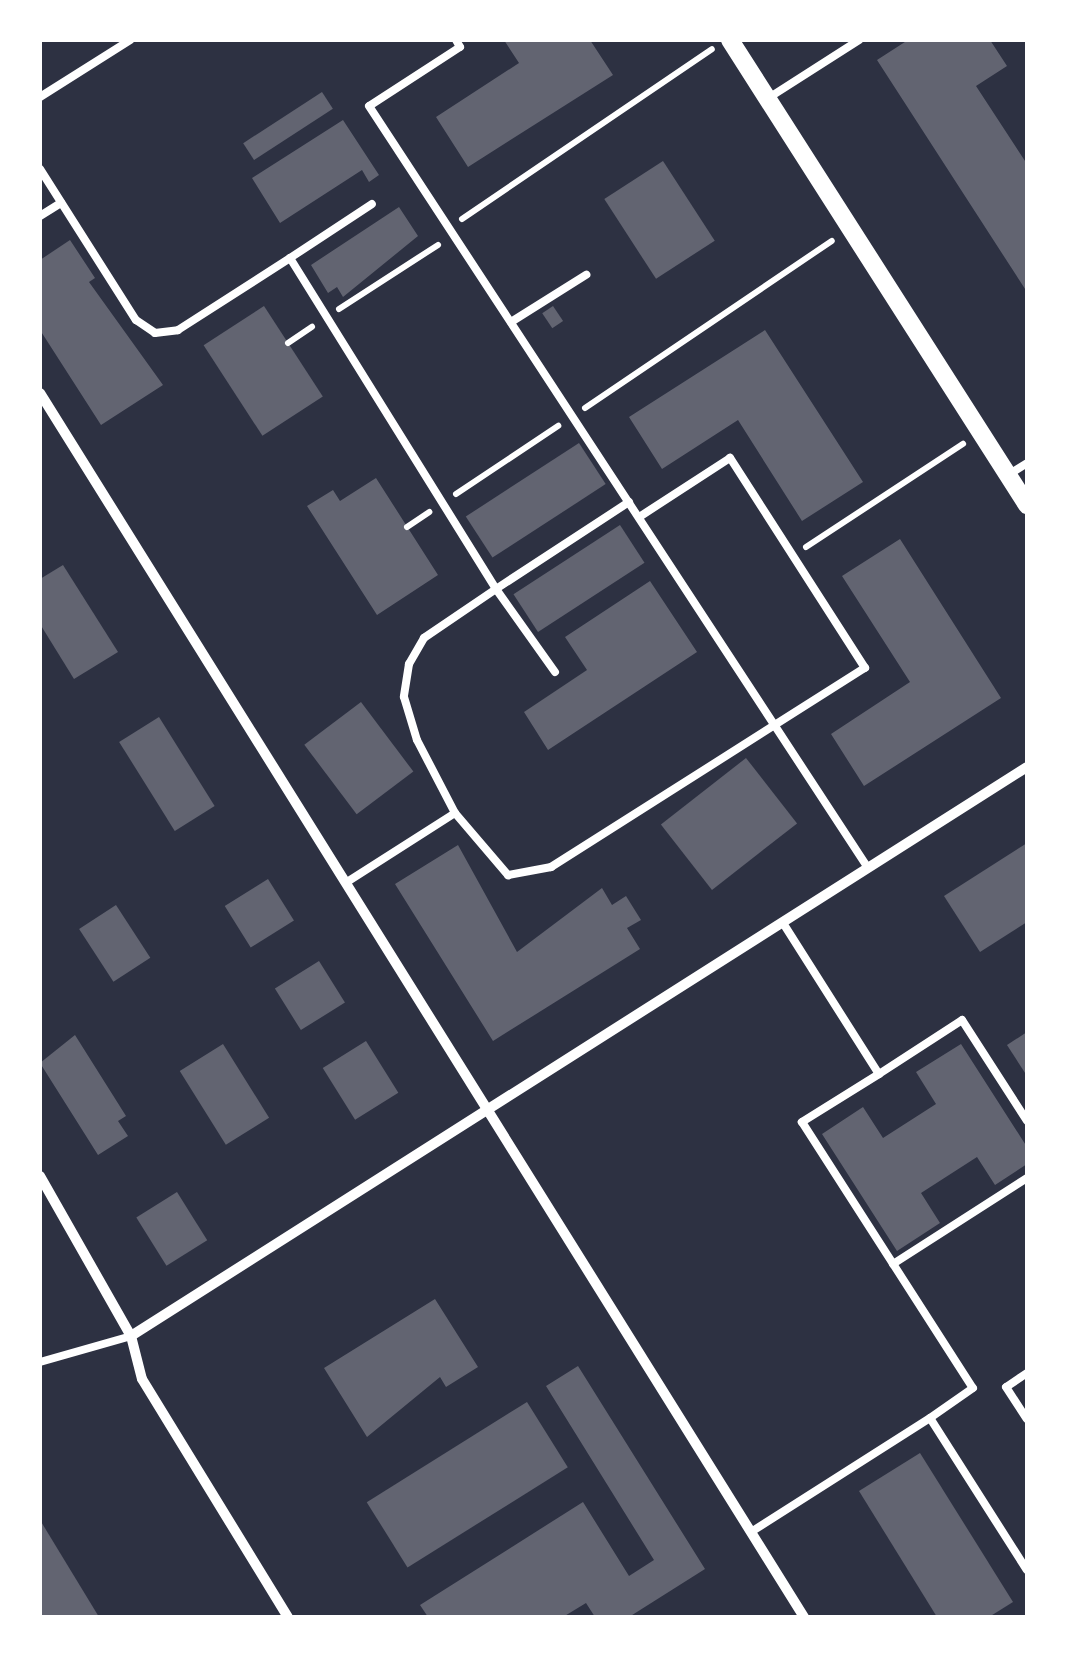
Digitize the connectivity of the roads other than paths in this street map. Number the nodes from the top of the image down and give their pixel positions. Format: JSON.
{"nodes":[{"id":1,"x":130,"y":40,"type":"edge"},
{"id":2,"x":456,"y":40,"type":"edge"},
{"id":3,"x":728,"y":40,"type":"edge"},
{"id":4,"x":859,"y":40,"type":"edge"},
{"id":5,"x":40,"y":97,"type":"edge"},
{"id":6,"x":766,"y":100,"type":"junction"},
{"id":7,"x":40,"y":168,"type":"edge"},
{"id":8,"x":62,"y":203,"type":"junction"},
{"id":9,"x":372,"y":204,"type":"dead end"},
{"id":10,"x":40,"y":216,"type":"edge"},
{"id":11,"x":290,"y":258,"type":"junction"},
{"id":12,"x":586,"y":274,"type":"dead end"},
{"id":13,"x":511,"y":322,"type":"junction"},
{"id":14,"x":40,"y":393,"type":"edge"},
{"id":15,"x":1027,"y":463,"type":"edge"},
{"id":16,"x":1008,"y":476,"type":"junction"},
{"id":17,"x":629,"y":502,"type":"junction"},
{"id":18,"x":1027,"y":505,"type":"edge"},
{"id":19,"x":639,"y":517,"type":"junction"},
{"id":20,"x":496,"y":588,"type":"junction"},
{"id":21,"x":554,"y":672,"type":"dead end"},
{"id":22,"x":775,"y":726,"type":"junction"},
{"id":23,"x":1027,"y":767,"type":"edge"},
{"id":24,"x":455,"y":813,"type":"junction"},
{"id":25,"x":868,"y":868,"type":"junction"},
{"id":26,"x":347,"y":882,"type":"junction"},
{"id":27,"x":783,"y":923,"type":"junction"},
{"id":28,"x":879,"y":1074,"type":"junction"},
{"id":29,"x":486,"y":1111,"type":"junction"},
{"id":30,"x":1027,"y":1122,"type":"edge"},
{"id":31,"x":40,"y":1176,"type":"edge"},
{"id":32,"x":1027,"y":1178,"type":"edge"},
{"id":33,"x":893,"y":1264,"type":"junction"},
{"id":34,"x":132,"y":1336,"type":"junction"},
{"id":35,"x":40,"y":1362,"type":"edge"},
{"id":36,"x":1027,"y":1373,"type":"edge"},
{"id":37,"x":930,"y":1418,"type":"junction"},
{"id":38,"x":1027,"y":1419,"type":"edge"},
{"id":39,"x":751,"y":1532,"type":"junction"},
{"id":40,"x":1027,"y":1570,"type":"edge"},
{"id":41,"x":288,"y":1617,"type":"edge"},
{"id":42,"x":804,"y":1617,"type":"edge"}],
"edges":[{"from":1,"to":5,"type":"lane"},
{"from":2,"to":13,"type":"lane"},
{"from":3,"to":6,"type":"street"},
{"from":4,"to":6,"type":"lane"},
{"from":6,"to":16,"type":"street"},
{"from":7,"to":8,"type":"lane"},
{"from":8,"to":10,"type":"lane"},
{"from":8,"to":11,"type":"lane"},
{"from":9,"to":11,"type":"lane"},
{"from":11,"to":20,"type":"lane"},
{"from":12,"to":13,"type":"lane"},
{"from":13,"to":17,"type":"lane"},
{"from":14,"to":26,"type":"street"},
{"from":15,"to":16,"type":"lane"},
{"from":16,"to":18,"type":"street"},
{"from":17,"to":19,"type":"lane"},
{"from":17,"to":20,"type":"lane"},
{"from":19,"to":22,"type":"lane"},
{"from":19,"to":22,"type":"lane"},
{"from":20,"to":21,"type":"lane"},
{"from":20,"to":24,"type":"lane"},
{"from":22,"to":24,"type":"lane"},
{"from":22,"to":25,"type":"lane"},
{"from":23,"to":25,"type":"street"},
{"from":24,"to":26,"type":"lane"},
{"from":25,"to":27,"type":"street"},
{"from":26,"to":29,"type":"street"},
{"from":27,"to":28,"type":"lane"},
{"from":27,"to":29,"type":"street"},
{"from":28,"to":30,"type":"lane"},
{"from":28,"to":33,"type":"lane"},
{"from":29,"to":34,"type":"street"},
{"from":29,"to":39,"type":"street"},
{"from":31,"to":34,"type":"street"},
{"from":32,"to":33,"type":"lane"},
{"from":33,"to":37,"type":"lane"},
{"from":34,"to":35,"type":"lane"},
{"from":34,"to":41,"type":"street"},
{"from":36,"to":38,"type":"lane"},
{"from":37,"to":39,"type":"lane"},
{"from":37,"to":40,"type":"lane"},
{"from":39,"to":42,"type":"street"}]}
